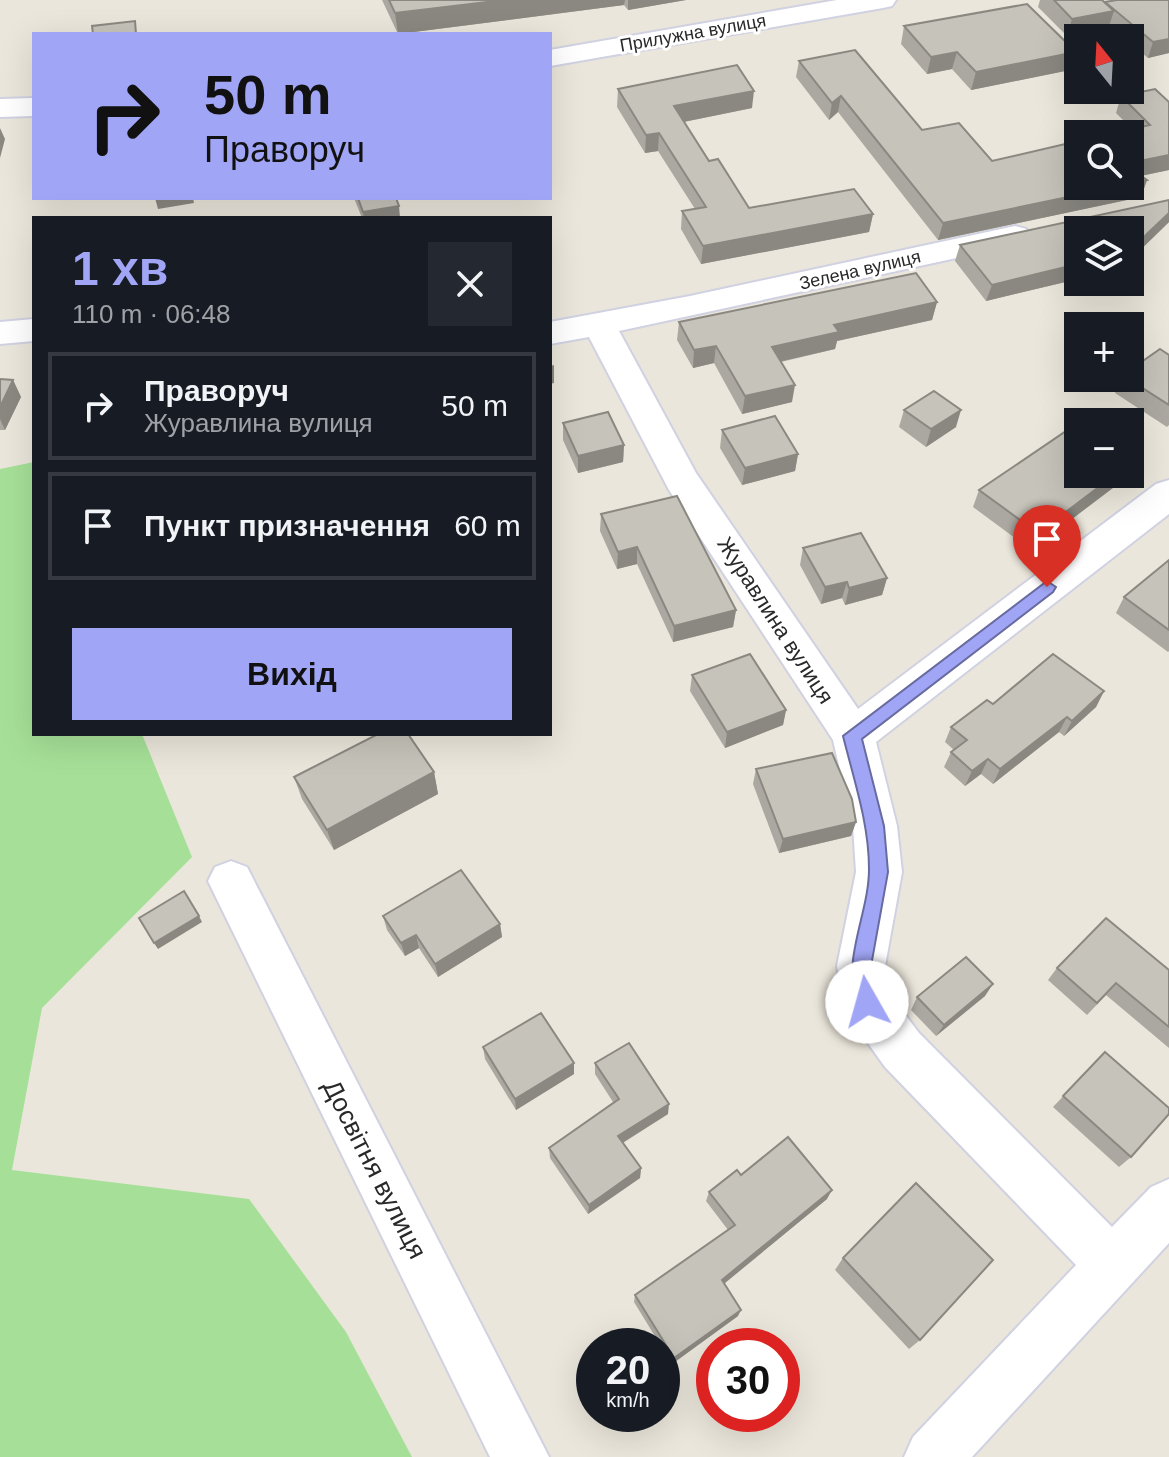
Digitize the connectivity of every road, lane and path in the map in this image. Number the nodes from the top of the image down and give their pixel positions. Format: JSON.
{"nodes":[{"id":1,"x":883,"y":0,"type":"edge"},
{"id":2,"x":552,"y":58,"type":"edge"},
{"id":3,"x":32,"y":107,"type":"edge"},
{"id":4,"x":0,"y":108,"type":"edge"},
{"id":5,"x":1047,"y":229,"type":"edge"},
{"id":6,"x":599,"y":324,"type":"junction"},
{"id":7,"x":32,"y":330,"type":"edge"},
{"id":8,"x":0,"y":333,"type":"edge"},
{"id":9,"x":552,"y":333,"type":"edge"},
{"id":10,"x":1169,"y":494,"type":"edge"},
{"id":11,"x":853,"y":736,"type":"junction"},
{"id":12,"x":231,"y":881,"type":"dead end"},
{"id":13,"x":1169,"y":1205,"type":"edge"},
{"id":14,"x":1113,"y":1265,"type":"junction"},
{"id":15,"x":520,"y":1457,"type":"edge"},
{"id":16,"x":933,"y":1457,"type":"edge"}],
"edges":[{"from":1,"to":2,"type":"street","name":"Прилужна вулиця"},
{"from":3,"to":4,"type":"street"},
{"from":5,"to":6,"type":"street","name":"Зелена вулиця"},
{"from":6,"to":9,"type":"street","name":"Зелена вулиця"},
{"from":6,"to":11,"type":"street","name":"Журавлина вулиця"},
{"from":7,"to":8,"type":"street"},
{"from":10,"to":11,"type":"street"},
{"from":11,"to":14,"type":"street","name":"Журавлина вулиця"},
{"from":12,"to":15,"type":"street","name":"Досвітня вулиця"},
{"from":13,"to":14,"type":"street"},
{"from":14,"to":16,"type":"street"}]}
